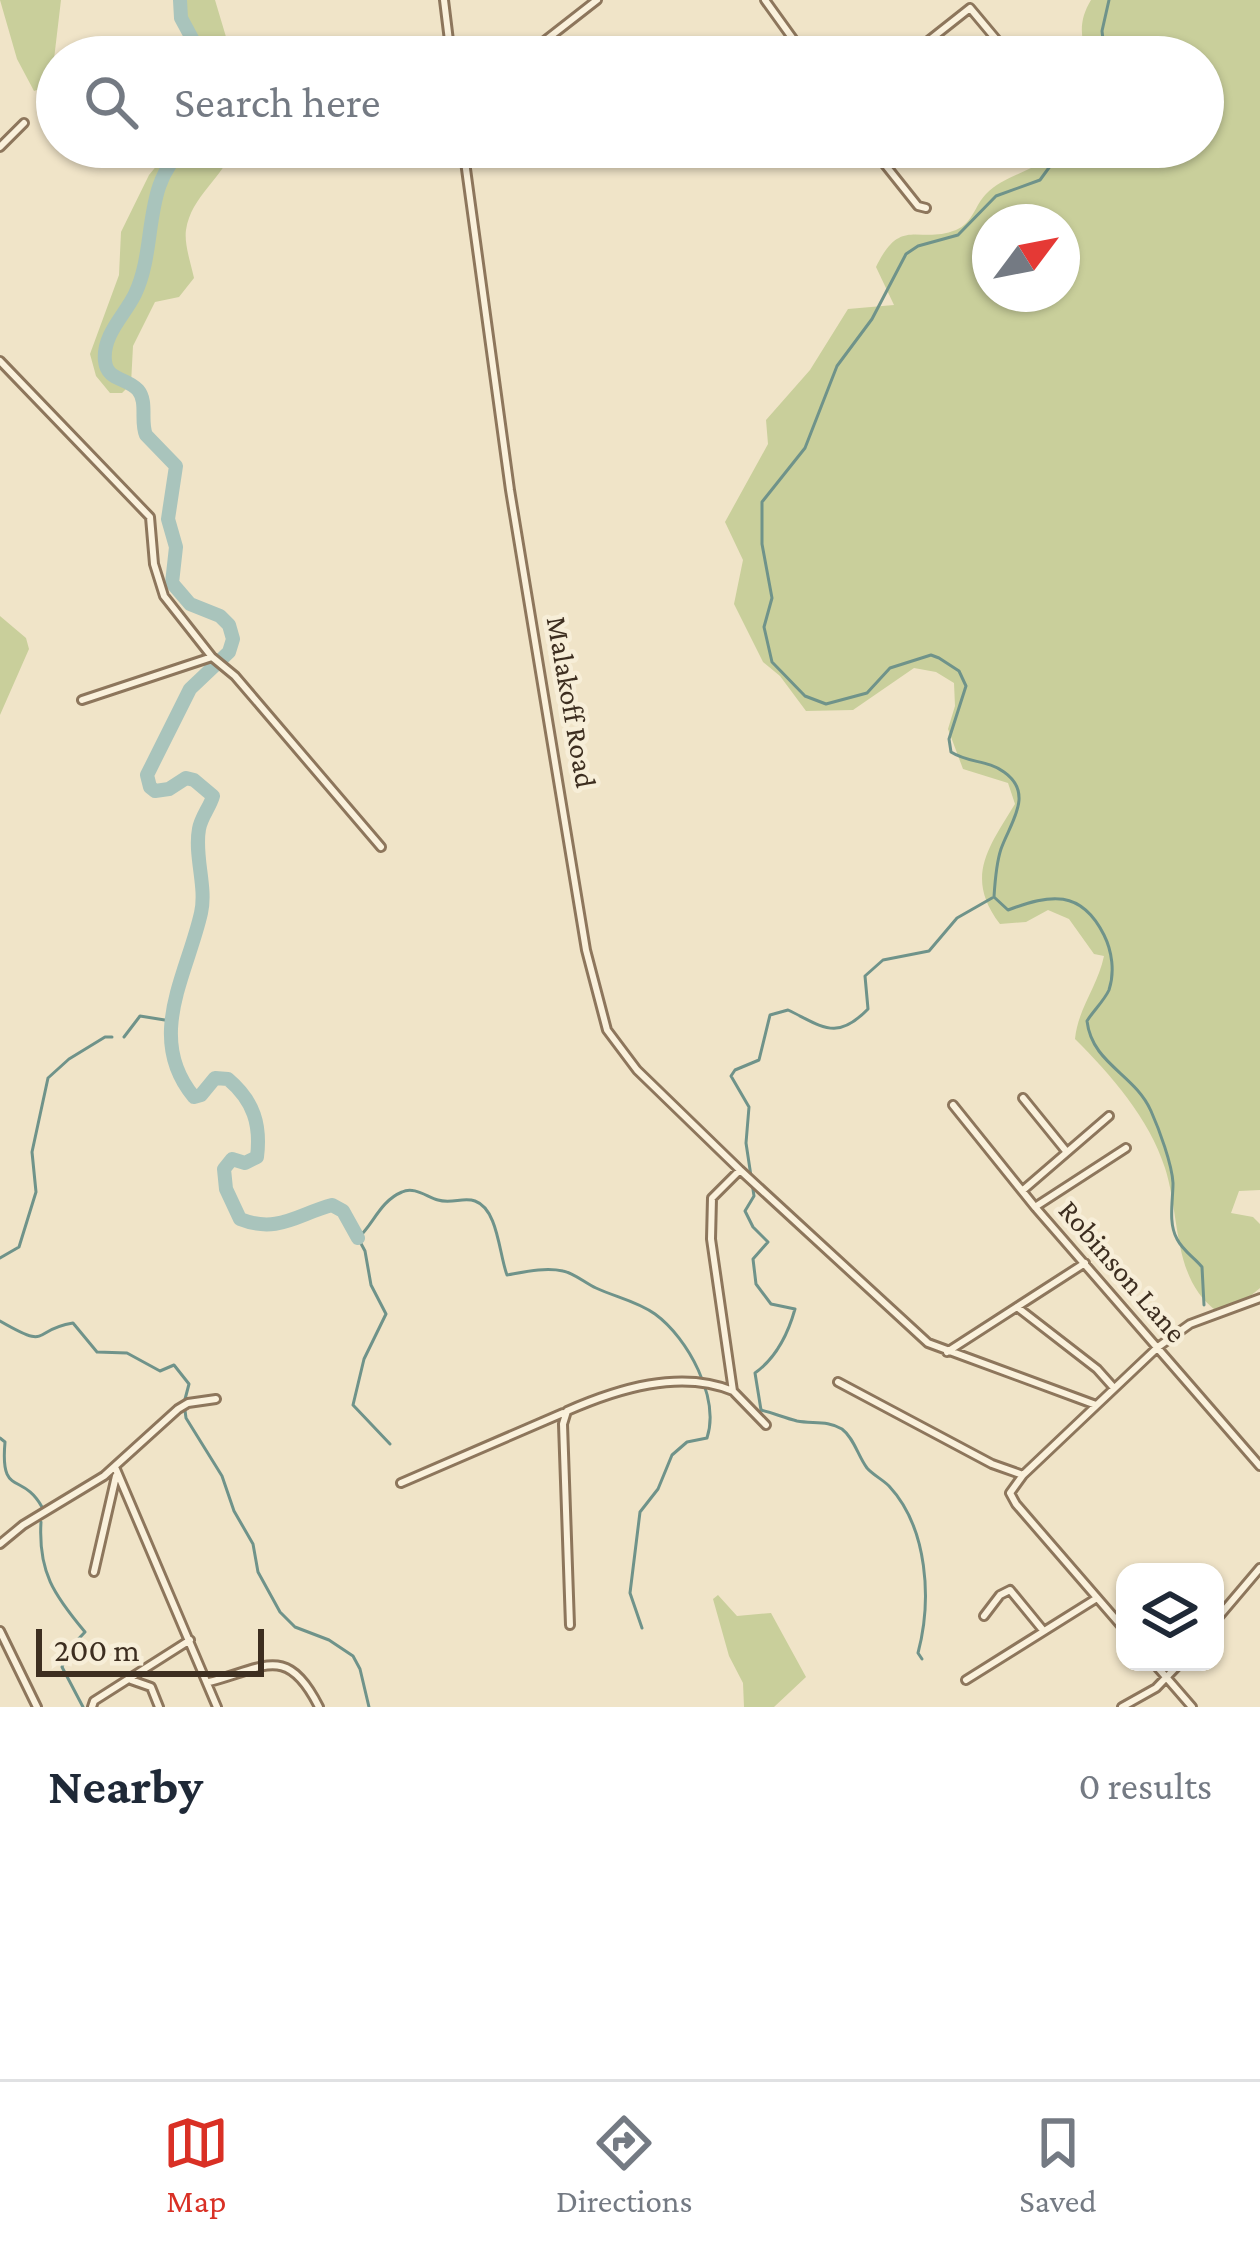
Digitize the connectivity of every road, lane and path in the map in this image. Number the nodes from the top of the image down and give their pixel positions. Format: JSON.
{"nodes":[{"id":1,"x":444,"y":0,"type":"edge"},
{"id":2,"x":597,"y":0,"type":"edge"},
{"id":3,"x":765,"y":0,"type":"edge"},
{"id":4,"x":965,"y":0,"type":"edge"},
{"id":5,"x":970,"y":8,"type":"junction"},
{"id":6,"x":448,"y":36,"type":"edge"},
{"id":7,"x":551,"y":36,"type":"edge"},
{"id":8,"x":791,"y":36,"type":"edge"},
{"id":9,"x":935,"y":36,"type":"edge"},
{"id":10,"x":993,"y":36,"type":"edge"},
{"id":11,"x":24,"y":123,"type":"dead end"},
{"id":12,"x":0,"y":147,"type":"edge"},
{"id":13,"x":466,"y":168,"type":"edge"},
{"id":14,"x":888,"y":168,"type":"edge"},
{"id":15,"x":926,"y":208,"type":"dead end"},
{"id":16,"x":1,"y":364,"type":"edge"},
{"id":17,"x":212,"y":657,"type":"junction"},
{"id":18,"x":82,"y":700,"type":"dead end"},
{"id":19,"x":381,"y":848,"type":"dead end"},
{"id":20,"x":1023,"y":1098,"type":"dead end"},
{"id":21,"x":953,"y":1105,"type":"dead end"},
{"id":22,"x":1109,"y":1116,"type":"dead end"},
{"id":23,"x":1126,"y":1148,"type":"dead end"},
{"id":24,"x":1067,"y":1152,"type":"junction"},
{"id":25,"x":743,"y":1173,"type":"junction"},
{"id":26,"x":1022,"y":1191,"type":"junction"},
{"id":27,"x":1035,"y":1207,"type":"junction"},
{"id":28,"x":1085,"y":1263,"type":"junction"},
{"id":29,"x":1260,"y":1298,"type":"edge"},
{"id":30,"x":1016,"y":1307,"type":"junction"},
{"id":31,"x":1158,"y":1347,"type":"junction"},
{"id":32,"x":946,"y":1352,"type":"junction"},
{"id":33,"x":838,"y":1382,"type":"dead end"},
{"id":34,"x":1114,"y":1388,"type":"junction"},
{"id":35,"x":733,"y":1390,"type":"junction"},
{"id":36,"x":216,"y":1399,"type":"dead end"},
{"id":37,"x":1096,"y":1406,"type":"junction"},
{"id":38,"x":568,"y":1411,"type":"junction"},
{"id":39,"x":766,"y":1425,"type":"dead end"},
{"id":40,"x":1260,"y":1466,"type":"edge"},
{"id":41,"x":115,"y":1467,"type":"junction"},
{"id":42,"x":1023,"y":1475,"type":"junction"},
{"id":43,"x":401,"y":1483,"type":"dead end"},
{"id":44,"x":0,"y":1542,"type":"edge"},
{"id":45,"x":1260,"y":1568,"type":"edge"},
{"id":46,"x":94,"y":1572,"type":"dead end"},
{"id":47,"x":1097,"y":1598,"type":"junction"},
{"id":48,"x":1224,"y":1610,"type":"edge"},
{"id":49,"x":984,"y":1616,"type":"dead end"},
{"id":50,"x":1116,"y":1620,"type":"edge"},
{"id":51,"x":570,"y":1624,"type":"dead end"},
{"id":52,"x":1042,"y":1629,"type":"junction"},
{"id":53,"x":0,"y":1631,"type":"edge"},
{"id":54,"x":190,"y":1640,"type":"junction"},
{"id":55,"x":1161,"y":1671,"type":"edge"},
{"id":56,"x":1173,"y":1671,"type":"edge"},
{"id":57,"x":1167,"y":1678,"type":"junction"},
{"id":58,"x":127,"y":1680,"type":"junction"},
{"id":59,"x":966,"y":1680,"type":"dead end"},
{"id":60,"x":209,"y":1682,"type":"junction"},
{"id":61,"x":37,"y":1707,"type":"edge"},
{"id":62,"x":92,"y":1707,"type":"edge"},
{"id":63,"x":159,"y":1707,"type":"edge"},
{"id":64,"x":217,"y":1707,"type":"edge"},
{"id":65,"x":319,"y":1707,"type":"edge"},
{"id":66,"x":1122,"y":1707,"type":"edge"},
{"id":67,"x":1192,"y":1707,"type":"edge"}],
"edges":[{"from":1,"to":6,"type":"street"},
{"from":2,"to":7,"type":"street"},
{"from":3,"to":8,"type":"street"},
{"from":4,"to":5,"type":"street"},
{"from":5,"to":9,"type":"street"},
{"from":5,"to":10,"type":"street"},
{"from":11,"to":12,"type":"street"},
{"from":13,"to":25,"type":"street","name":"Malakoff Road"},
{"from":14,"to":15,"type":"street"},
{"from":16,"to":17,"type":"street"},
{"from":17,"to":18,"type":"street"},
{"from":17,"to":19,"type":"street"},
{"from":20,"to":24,"type":"street"},
{"from":21,"to":26,"type":"street","name":"Robinson Lane"},
{"from":22,"to":24,"type":"street"},
{"from":23,"to":27,"type":"street"},
{"from":24,"to":26,"type":"street"},
{"from":25,"to":32,"type":"street","name":"Malakoff Road"},
{"from":25,"to":35,"type":"street"},
{"from":26,"to":27,"type":"street","name":"Robinson Lane"},
{"from":27,"to":28,"type":"street","name":"Robinson Lane"},
{"from":28,"to":30,"type":"street"},
{"from":28,"to":31,"type":"street","name":"Robinson Lane"},
{"from":29,"to":31,"type":"street"},
{"from":30,"to":32,"type":"street"},
{"from":30,"to":34,"type":"street"},
{"from":31,"to":34,"type":"street"},
{"from":31,"to":40,"type":"street","name":"Robinson Lane"},
{"from":32,"to":37,"type":"street","name":"Malakoff Road"},
{"from":33,"to":42,"type":"street"},
{"from":34,"to":37,"type":"street"},
{"from":35,"to":38,"type":"street"},
{"from":35,"to":39,"type":"street"},
{"from":36,"to":41,"type":"street"},
{"from":37,"to":42,"type":"street"},
{"from":38,"to":43,"type":"street"},
{"from":38,"to":51,"type":"street"},
{"from":41,"to":44,"type":"street"},
{"from":41,"to":46,"type":"street"},
{"from":41,"to":54,"type":"street"},
{"from":42,"to":47,"type":"street"},
{"from":45,"to":48,"type":"street"},
{"from":47,"to":50,"type":"street"},
{"from":47,"to":52,"type":"street"},
{"from":49,"to":52,"type":"street"},
{"from":52,"to":59,"type":"street"},
{"from":53,"to":61,"type":"street"},
{"from":54,"to":58,"type":"street"},
{"from":54,"to":60,"type":"street"},
{"from":55,"to":57,"type":"street"},
{"from":56,"to":57,"type":"street"},
{"from":57,"to":66,"type":"street"},
{"from":57,"to":67,"type":"street"},
{"from":58,"to":62,"type":"street"},
{"from":58,"to":63,"type":"street"},
{"from":60,"to":64,"type":"street"},
{"from":60,"to":65,"type":"street"}]}
